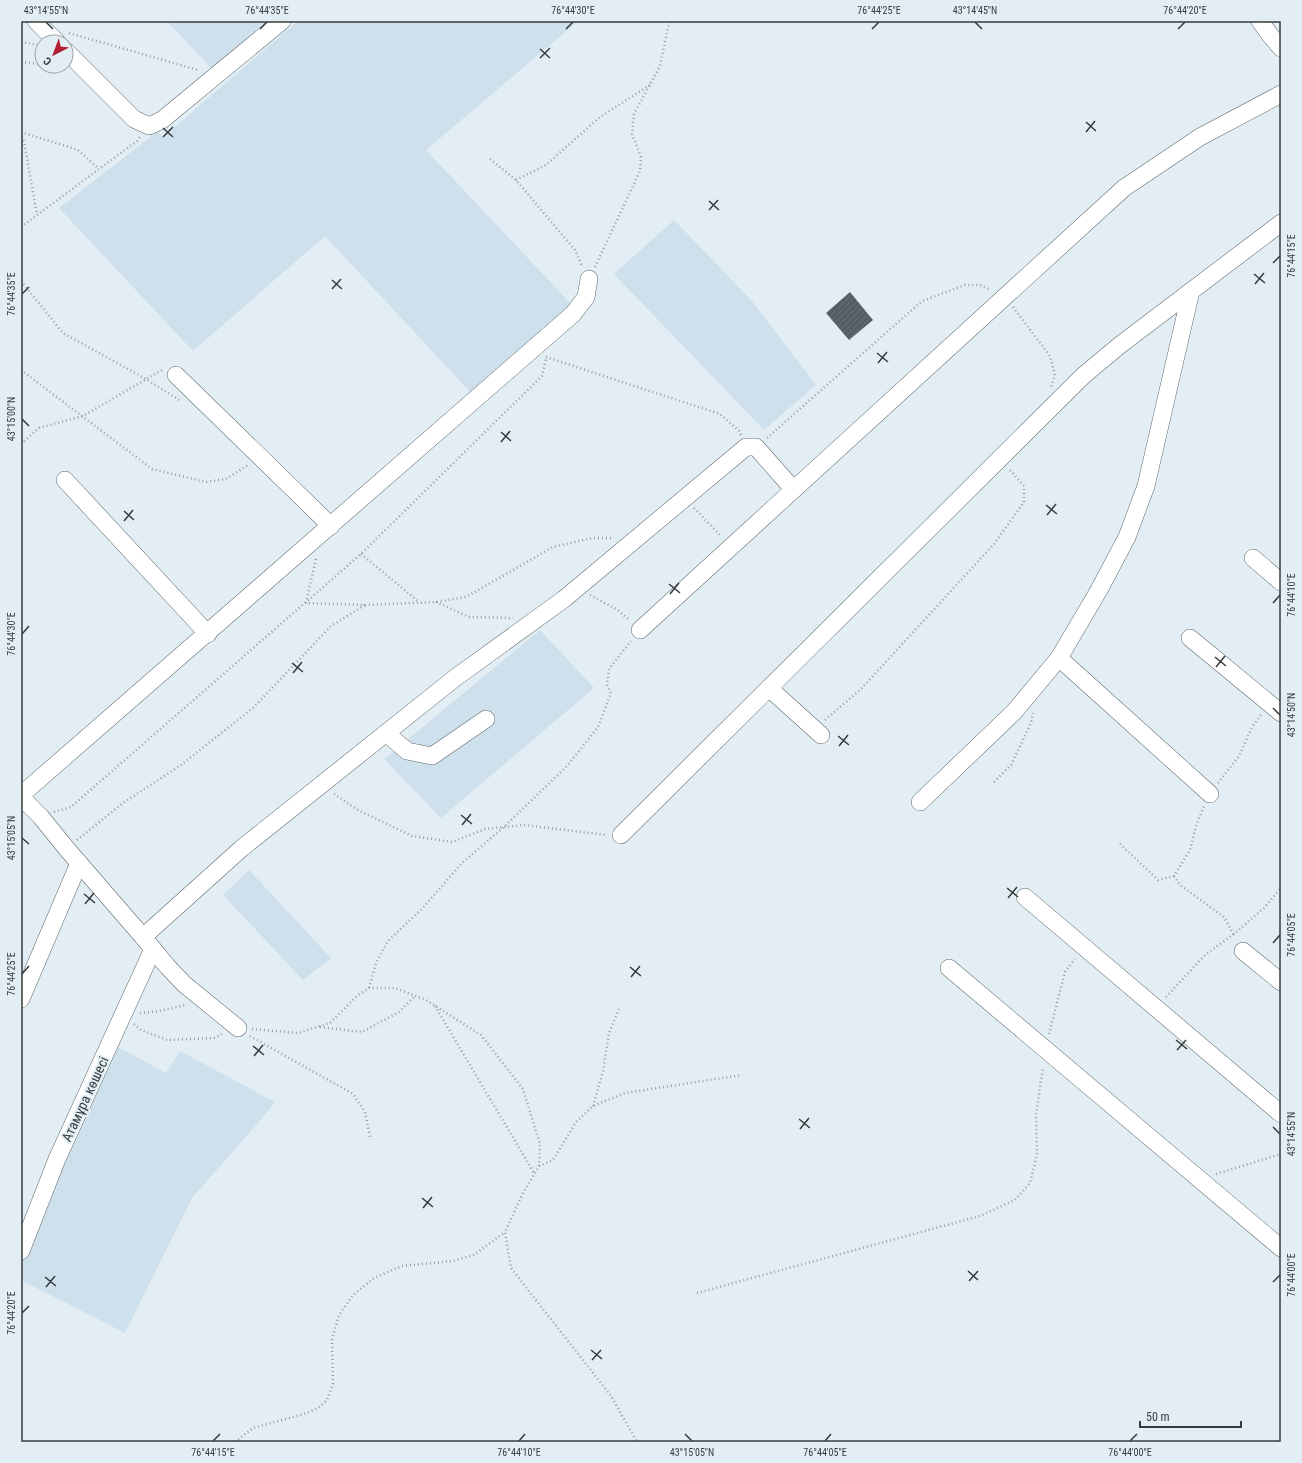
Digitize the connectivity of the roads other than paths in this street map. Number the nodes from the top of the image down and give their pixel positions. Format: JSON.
{"nodes":[{"id":1,"x":36,"y":21,"type":"edge"},
{"id":2,"x":282,"y":21,"type":"edge"},
{"id":3,"x":1260,"y":21,"type":"edge"},
{"id":4,"x":45,"y":34,"type":"edge"},
{"id":5,"x":1281,"y":48,"type":"edge"},
{"id":6,"x":74,"y":59,"type":"edge"},
{"id":7,"x":1281,"y":94,"type":"edge"},
{"id":8,"x":1281,"y":223,"type":"edge"},
{"id":9,"x":589,"y":279,"type":"road end"},
{"id":10,"x":1192,"y":291,"type":"junction"},
{"id":11,"x":176,"y":375,"type":"road end"},
{"id":12,"x":65,"y":480,"type":"dead end"},
{"id":13,"x":793,"y":489,"type":"junction"},
{"id":14,"x":331,"y":526,"type":"junction"},
{"id":15,"x":1252,"y":558,"type":"dead end"},
{"id":16,"x":1281,"y":582,"type":"edge"},
{"id":17,"x":640,"y":630,"type":"road end"},
{"id":18,"x":208,"y":634,"type":"junction"},
{"id":19,"x":1190,"y":638,"type":"dead end"},
{"id":20,"x":1059,"y":658,"type":"junction"},
{"id":21,"x":769,"y":688,"type":"junction"},
{"id":22,"x":1275,"y":709,"type":"edge"},
{"id":23,"x":486,"y":719,"type":"dead end"},
{"id":24,"x":818,"y":732,"type":"road end"},
{"id":25,"x":386,"y":733,"type":"junction"},
{"id":26,"x":1210,"y":794,"type":"road end"},
{"id":27,"x":21,"y":796,"type":"edge"},
{"id":28,"x":920,"y":802,"type":"dead end"},
{"id":29,"x":621,"y":835,"type":"road end"},
{"id":30,"x":80,"y":864,"type":"junction"},
{"id":31,"x":1025,"y":897,"type":"dead end"},
{"id":32,"x":148,"y":943,"type":"junction"},
{"id":33,"x":1243,"y":951,"type":"road end"},
{"id":34,"x":949,"y":968,"type":"dead end"},
{"id":35,"x":1281,"y":982,"type":"edge"},
{"id":36,"x":21,"y":999,"type":"edge"},
{"id":37,"x":238,"y":1028,"type":"road end"},
{"id":38,"x":1281,"y":1114,"type":"edge"},
{"id":39,"x":1281,"y":1248,"type":"edge"},
{"id":40,"x":21,"y":1251,"type":"edge"}],
"edges":[{"from":1,"to":4,"type":"street"},
{"from":2,"to":6,"type":"street"},
{"from":3,"to":5,"type":"street"},
{"from":7,"to":13,"type":"street"},
{"from":8,"to":10,"type":"street"},
{"from":9,"to":14,"type":"street"},
{"from":10,"to":20,"type":"street"},
{"from":10,"to":21,"type":"street"},
{"from":11,"to":14,"type":"street"},
{"from":12,"to":18,"type":"street"},
{"from":13,"to":17,"type":"street"},
{"from":13,"to":25,"type":"street"},
{"from":14,"to":18,"type":"street"},
{"from":15,"to":16,"type":"street"},
{"from":18,"to":27,"type":"street"},
{"from":19,"to":22,"type":"street"},
{"from":20,"to":26,"type":"street"},
{"from":20,"to":28,"type":"street"},
{"from":21,"to":24,"type":"street"},
{"from":21,"to":29,"type":"street"},
{"from":23,"to":25,"type":"street"},
{"from":25,"to":32,"type":"street"},
{"from":27,"to":30,"type":"street"},
{"from":30,"to":32,"type":"street"},
{"from":30,"to":36,"type":"street"},
{"from":31,"to":38,"type":"street"},
{"from":32,"to":37,"type":"street"},
{"from":32,"to":40,"type":"street","name":"Атамұра көшесі"},
{"from":33,"to":35,"type":"street"},
{"from":34,"to":39,"type":"street"}]}
